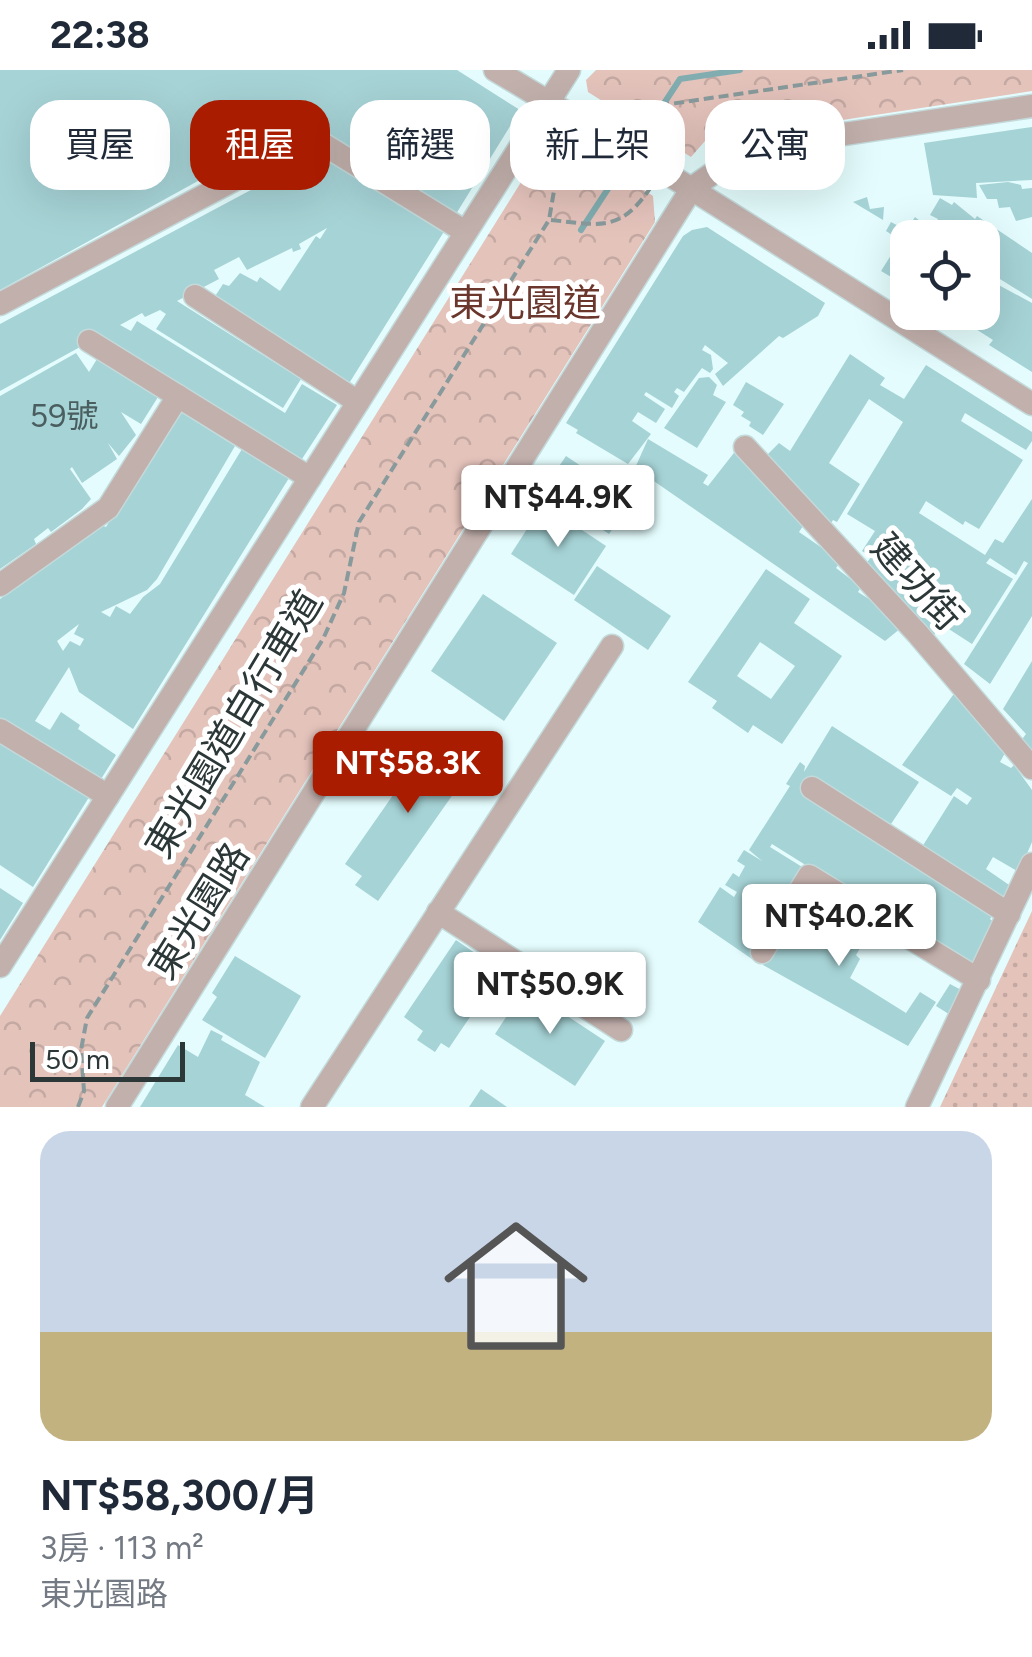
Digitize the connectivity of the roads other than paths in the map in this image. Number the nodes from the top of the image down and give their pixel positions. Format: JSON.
{"nodes":[{"id":1,"x":495,"y":70,"type":"edge"},
{"id":2,"x":569,"y":70,"type":"edge"},
{"id":3,"x":544,"y":100,"type":"edge"},
{"id":4,"x":548,"y":100,"type":"edge"},
{"id":5,"x":1032,"y":106,"type":"edge"},
{"id":6,"x":510,"y":160,"type":"edge"},
{"id":7,"x":685,"y":184,"type":"edge"},
{"id":8,"x":692,"y":188,"type":"junction"},
{"id":9,"x":464,"y":231,"type":"junction"},
{"id":10,"x":195,"y":296,"type":"dead end"},
{"id":11,"x":0,"y":304,"type":"edge"},
{"id":12,"x":90,"y":341,"type":"dead end"},
{"id":13,"x":178,"y":396,"type":"junction"},
{"id":14,"x":358,"y":402,"type":"junction"},
{"id":15,"x":1032,"y":404,"type":"edge"},
{"id":16,"x":745,"y":447,"type":"dead end"},
{"id":17,"x":310,"y":478,"type":"junction"},
{"id":18,"x":0,"y":585,"type":"edge"},
{"id":19,"x":612,"y":646,"type":"dead end"},
{"id":20,"x":0,"y":730,"type":"edge"},
{"id":21,"x":1032,"y":768,"type":"edge"},
{"id":22,"x":812,"y":788,"type":"dead end"},
{"id":23,"x":108,"y":796,"type":"junction"},
{"id":24,"x":1032,"y":864,"type":"edge"},
{"id":25,"x":438,"y":912,"type":"junction"},
{"id":26,"x":1009,"y":914,"type":"junction"},
{"id":27,"x":762,"y":952,"type":"dead end"},
{"id":28,"x":0,"y":966,"type":"edge"},
{"id":29,"x":978,"y":980,"type":"junction"},
{"id":30,"x":621,"y":1030,"type":"dead end"},
{"id":31,"x":117,"y":1107,"type":"edge"},
{"id":32,"x":312,"y":1107,"type":"edge"},
{"id":33,"x":917,"y":1107,"type":"edge"}],
"edges":[{"from":1,"to":3,"type":"street"},
{"from":2,"to":4,"type":"street"},
{"from":5,"to":8,"type":"street","name":"東光園路"},
{"from":6,"to":9,"type":"street"},
{"from":7,"to":8,"type":"street"},
{"from":8,"to":15,"type":"street"},
{"from":8,"to":31,"type":"street","name":"東光園路"},
{"from":9,"to":11,"type":"street"},
{"from":9,"to":14,"type":"street"},
{"from":10,"to":14,"type":"street"},
{"from":12,"to":13,"type":"street"},
{"from":13,"to":17,"type":"street"},
{"from":13,"to":18,"type":"street"},
{"from":14,"to":17,"type":"street"},
{"from":16,"to":21,"type":"street","name":"建功街"},
{"from":17,"to":23,"type":"street"},
{"from":19,"to":25,"type":"street"},
{"from":20,"to":23,"type":"street"},
{"from":22,"to":26,"type":"street"},
{"from":23,"to":28,"type":"street"},
{"from":24,"to":26,"type":"street"},
{"from":25,"to":30,"type":"street"},
{"from":25,"to":32,"type":"street"},
{"from":26,"to":29,"type":"street"},
{"from":27,"to":29,"type":"street"},
{"from":29,"to":33,"type":"street"}]}
